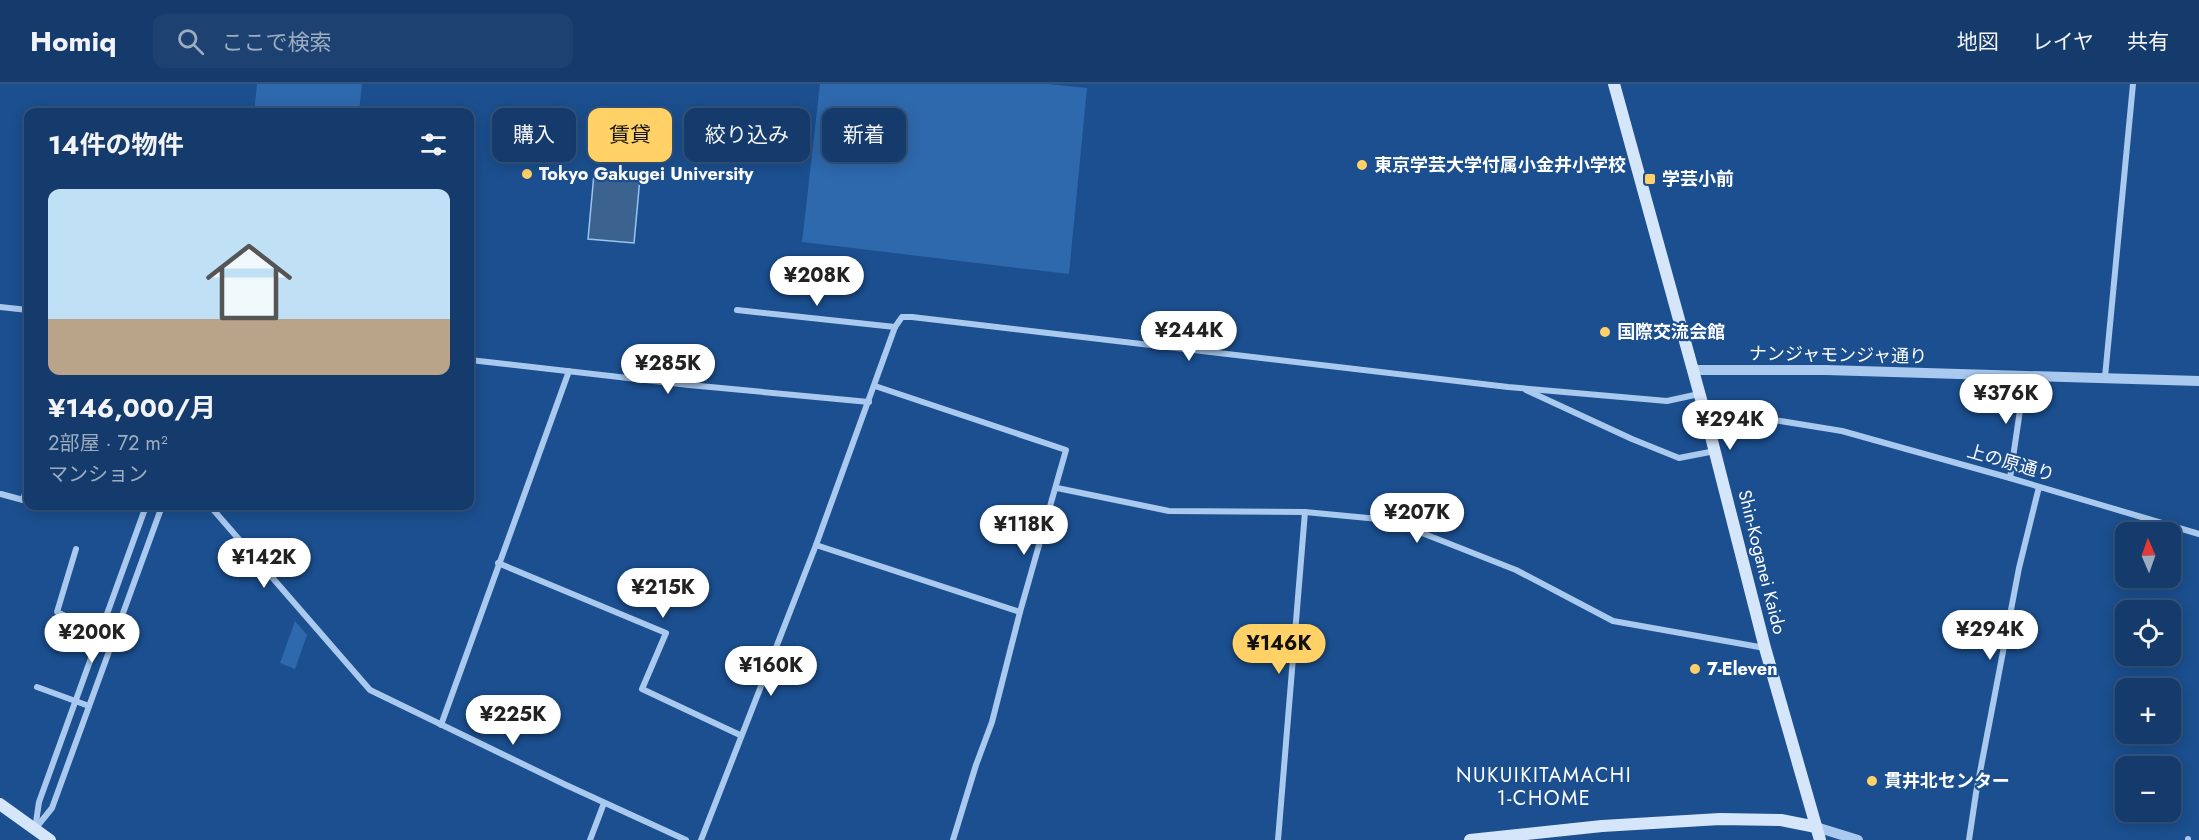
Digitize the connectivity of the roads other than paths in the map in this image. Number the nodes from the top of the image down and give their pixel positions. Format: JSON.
{"nodes":[{"id":1,"x":1614,"y":84,"type":"edge"},
{"id":2,"x":2133,"y":84,"type":"edge"},
{"id":3,"x":0,"y":307,"type":"edge"},
{"id":4,"x":24,"y":310,"type":"edge"},
{"id":5,"x":737,"y":310,"type":"dead end"},
{"id":6,"x":895,"y":327,"type":"junction"},
{"id":7,"x":474,"y":360,"type":"edge"},
{"id":8,"x":1693,"y":370,"type":"junction"},
{"id":9,"x":568,"y":372,"type":"junction"},
{"id":10,"x":2025,"y":376,"type":"junction"},
{"id":11,"x":2105,"y":377,"type":"junction"},
{"id":12,"x":2199,"y":381,"type":"edge"},
{"id":13,"x":875,"y":386,"type":"junction"},
{"id":14,"x":1520,"y":387,"type":"junction"},
{"id":15,"x":1699,"y":394,"type":"junction"},
{"id":16,"x":869,"y":402,"type":"junction"},
{"id":17,"x":1707,"y":421,"type":"junction"},
{"id":18,"x":1715,"y":452,"type":"junction"},
{"id":19,"x":2010,"y":478,"type":"junction"},
{"id":20,"x":2039,"y":487,"type":"junction"},
{"id":21,"x":1056,"y":488,"type":"junction"},
{"id":22,"x":1,"y":494,"type":"edge"},
{"id":23,"x":24,"y":497,"type":"edge"},
{"id":24,"x":145,"y":510,"type":"edge"},
{"id":25,"x":161,"y":510,"type":"edge"},
{"id":26,"x":213,"y":510,"type":"edge"},
{"id":27,"x":1305,"y":512,"type":"junction"},
{"id":28,"x":2199,"y":534,"type":"edge"},
{"id":29,"x":816,"y":545,"type":"junction"},
{"id":30,"x":76,"y":549,"type":"dead end"},
{"id":31,"x":498,"y":563,"type":"junction"},
{"id":32,"x":1020,"y":612,"type":"junction"},
{"id":33,"x":100,"y":633,"type":"junction"},
{"id":34,"x":114,"y":637,"type":"junction"},
{"id":35,"x":1765,"y":648,"type":"junction"},
{"id":36,"x":38,"y":687,"type":"dead end"},
{"id":37,"x":75,"y":701,"type":"junction"},
{"id":38,"x":89,"y":706,"type":"junction"},
{"id":39,"x":441,"y":725,"type":"junction"},
{"id":40,"x":740,"y":735,"type":"junction"},
{"id":41,"x":604,"y":803,"type":"junction"},
{"id":42,"x":0,"y":804,"type":"edge"},
{"id":43,"x":1816,"y":827,"type":"junction"},
{"id":44,"x":35,"y":829,"type":"junction"},
{"id":45,"x":50,"y":840,"type":"edge"},
{"id":46,"x":591,"y":840,"type":"edge"},
{"id":47,"x":686,"y":840,"type":"edge"},
{"id":48,"x":701,"y":840,"type":"edge"},
{"id":49,"x":953,"y":840,"type":"edge"},
{"id":50,"x":1278,"y":840,"type":"edge"},
{"id":51,"x":1470,"y":840,"type":"edge"},
{"id":52,"x":1820,"y":840,"type":"edge"},
{"id":53,"x":1858,"y":840,"type":"edge"},
{"id":54,"x":1969,"y":840,"type":"edge"}],
"edges":[{"from":1,"to":8,"type":"main road","name":"Shin-Koganei Kaido"},
{"from":2,"to":11,"type":"street"},
{"from":3,"to":4,"type":"street"},
{"from":5,"to":6,"type":"street"},
{"from":6,"to":13,"type":"street"},
{"from":6,"to":14,"type":"street"},
{"from":7,"to":9,"type":"street"},
{"from":8,"to":10,"type":"street","name":"ナンジャモンジャ通り"},
{"from":8,"to":15,"type":"main road","name":"Shin-Koganei Kaido"},
{"from":9,"to":16,"type":"street"},
{"from":9,"to":31,"type":"street"},
{"from":10,"to":11,"type":"street","name":"ナンジャモンジャ通り"},
{"from":10,"to":19,"type":"street"},
{"from":11,"to":12,"type":"street","name":"ナンジャモンジャ通り"},
{"from":13,"to":16,"type":"street"},
{"from":13,"to":21,"type":"street"},
{"from":14,"to":15,"type":"street"},
{"from":14,"to":18,"type":"street"},
{"from":15,"to":17,"type":"main road","name":"Shin-Koganei Kaido"},
{"from":16,"to":29,"type":"street"},
{"from":17,"to":18,"type":"main road","name":"Shin-Koganei Kaido"},
{"from":17,"to":19,"type":"street","name":"上の原通り"},
{"from":18,"to":35,"type":"main road","name":"Shin-Koganei Kaido"},
{"from":19,"to":20,"type":"street","name":"上の原通り"},
{"from":20,"to":28,"type":"street","name":"上の原通り"},
{"from":20,"to":54,"type":"street"},
{"from":21,"to":27,"type":"street"},
{"from":21,"to":32,"type":"street"},
{"from":22,"to":23,"type":"street"},
{"from":24,"to":33,"type":"street"},
{"from":25,"to":34,"type":"street"},
{"from":26,"to":39,"type":"street"},
{"from":27,"to":35,"type":"street"},
{"from":27,"to":50,"type":"street"},
{"from":29,"to":32,"type":"street"},
{"from":29,"to":40,"type":"street"},
{"from":30,"to":33,"type":"street"},
{"from":31,"to":39,"type":"street"},
{"from":31,"to":40,"type":"street"},
{"from":32,"to":49,"type":"street"},
{"from":33,"to":34,"type":"street"},
{"from":33,"to":37,"type":"street"},
{"from":34,"to":38,"type":"street"},
{"from":35,"to":43,"type":"main road","name":"Shin-Koganei Kaido"},
{"from":36,"to":37,"type":"street"},
{"from":37,"to":38,"type":"street"},
{"from":37,"to":44,"type":"street"},
{"from":38,"to":44,"type":"street"},
{"from":39,"to":41,"type":"street"},
{"from":40,"to":48,"type":"street"},
{"from":41,"to":46,"type":"street"},
{"from":41,"to":47,"type":"street"},
{"from":42,"to":44,"type":"main road"},
{"from":43,"to":51,"type":"main road"},
{"from":43,"to":52,"type":"main road","name":"Shin-Koganei Kaido"},
{"from":43,"to":53,"type":"street"},
{"from":44,"to":45,"type":"main road"}]}
